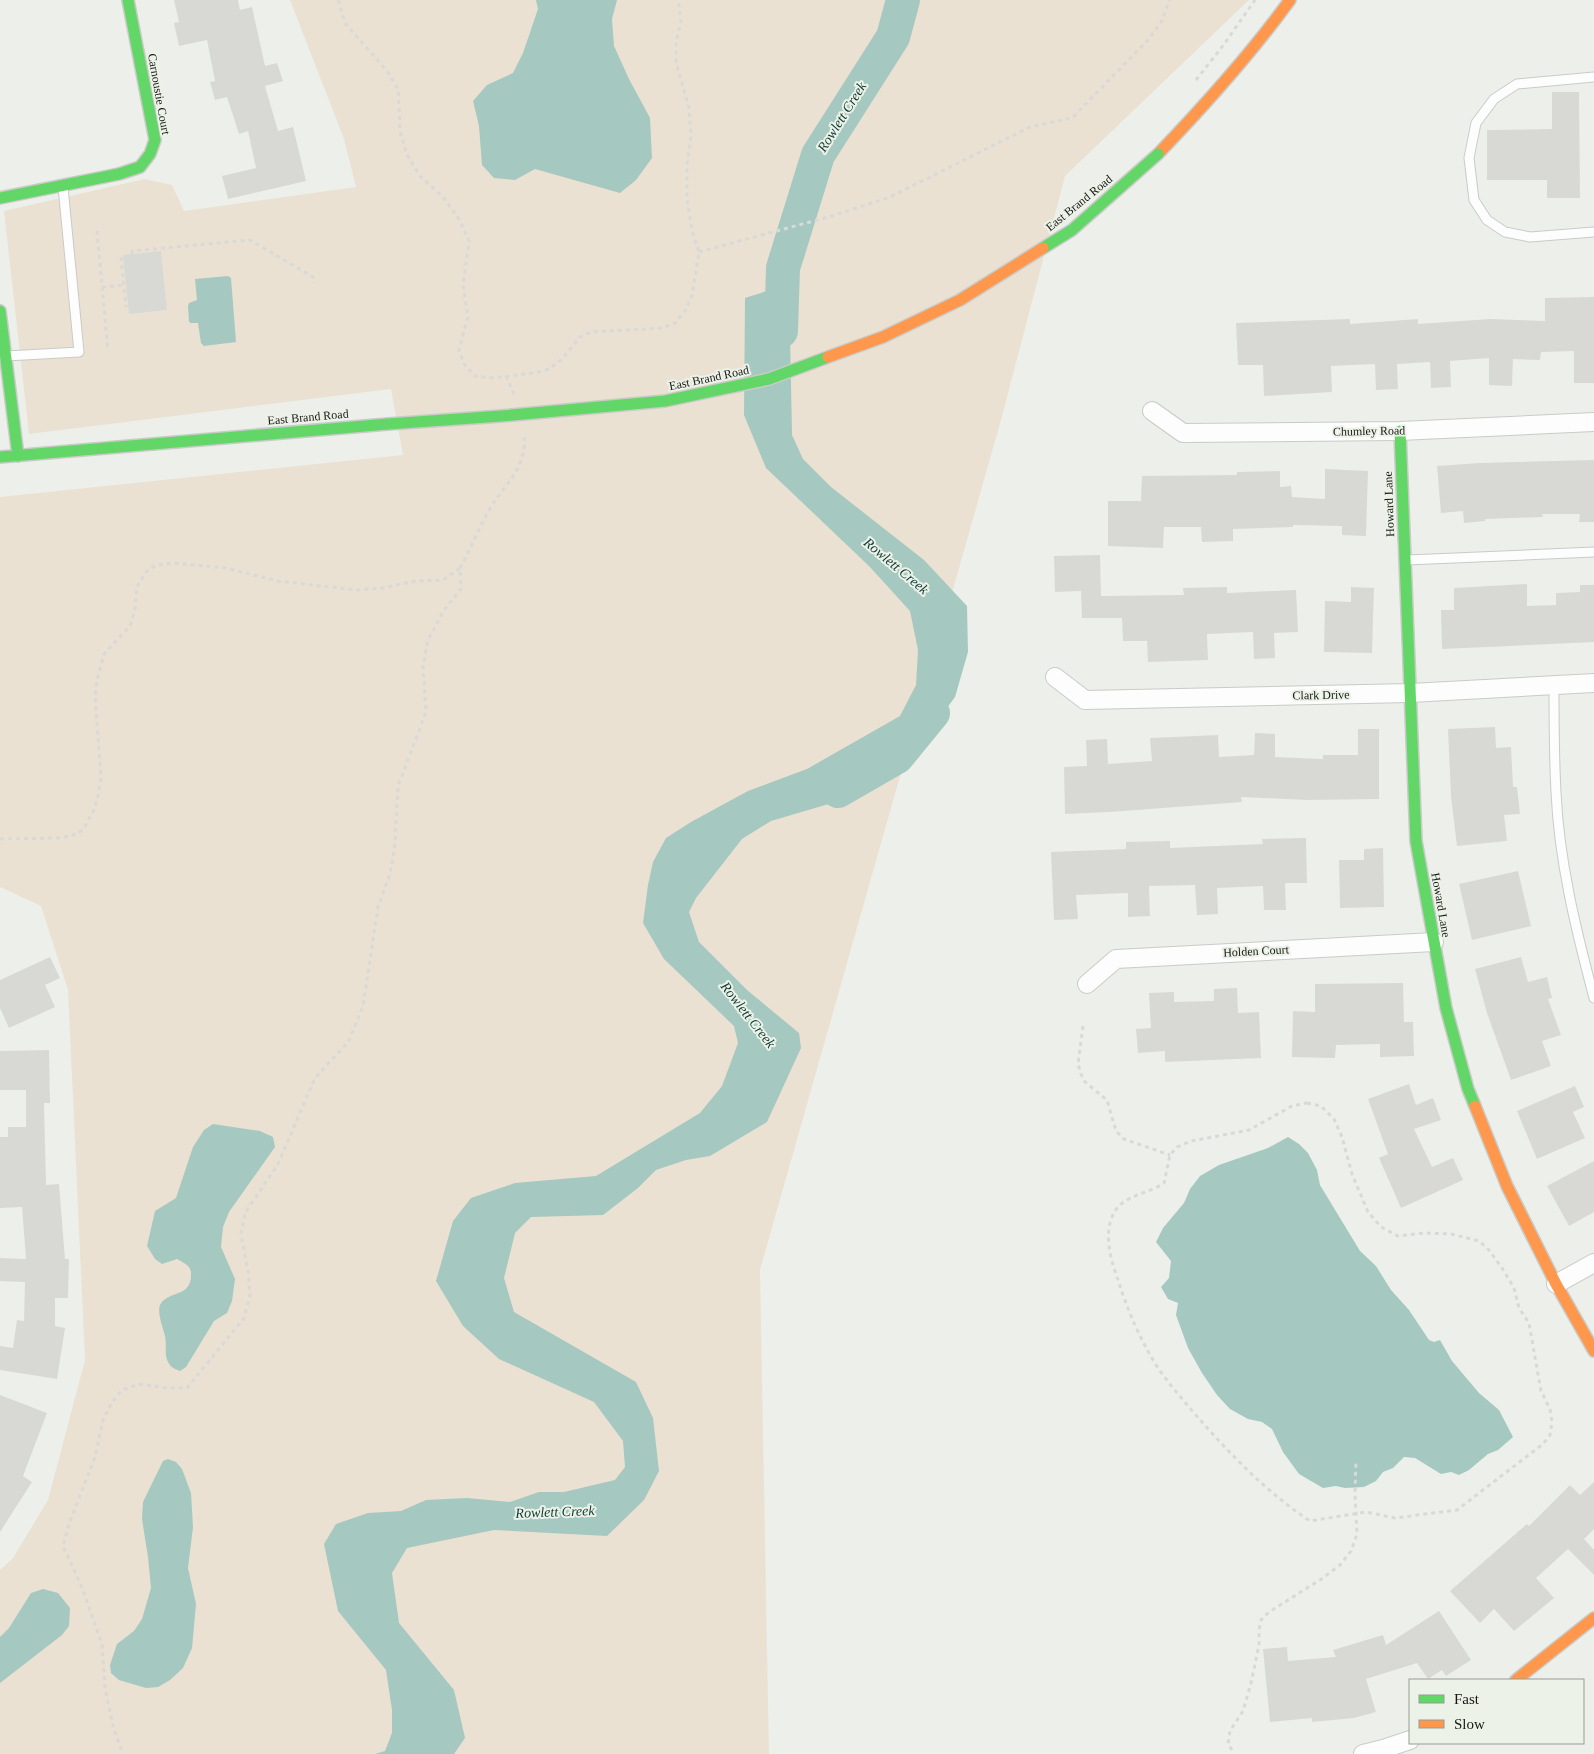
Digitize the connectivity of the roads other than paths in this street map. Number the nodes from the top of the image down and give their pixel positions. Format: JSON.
{"nodes":[{"id":1,"x":128,"y":0,"type":"edge"},
{"id":2,"x":1290,"y":0,"type":"edge"},
{"id":3,"x":1594,"y":78,"type":"edge"},
{"id":4,"x":63,"y":185,"type":"junction"},
{"id":5,"x":0,"y":198,"type":"edge"},
{"id":6,"x":1594,"y":232,"type":"edge"},
{"id":7,"x":0,"y":311,"type":"edge"},
{"id":8,"x":6,"y":356,"type":"junction"},
{"id":9,"x":1152,"y":411,"type":"dead end"},
{"id":10,"x":1594,"y":422,"type":"edge"},
{"id":11,"x":1400,"y":430,"type":"junction"},
{"id":12,"x":18,"y":456,"type":"junction"},
{"id":13,"x":0,"y":458,"type":"edge"},
{"id":14,"x":1594,"y":552,"type":"edge"},
{"id":15,"x":1404,"y":560,"type":"junction"},
{"id":16,"x":1055,"y":677,"type":"dead end"},
{"id":17,"x":1594,"y":684,"type":"edge"},
{"id":18,"x":1554,"y":685,"type":"junction"},
{"id":19,"x":1410,"y":693,"type":"junction"},
{"id":20,"x":1434,"y":942,"type":"junction"},
{"id":21,"x":1087,"y":984,"type":"dead end"},
{"id":22,"x":1594,"y":998,"type":"edge"},
{"id":23,"x":1594,"y":1263,"type":"edge"},
{"id":24,"x":1556,"y":1284,"type":"junction"},
{"id":25,"x":1594,"y":1351,"type":"edge"},
{"id":26,"x":1594,"y":1618,"type":"edge"},
{"id":27,"x":1517,"y":1679,"type":"edge"},
{"id":28,"x":1409,"y":1740,"type":"edge"},
{"id":29,"x":1363,"y":1754,"type":"edge"}],
"edges":[{"from":1,"to":4,"type":"street","name":"Carnoustie Court"},
{"from":2,"to":12,"type":"street","name":"East Brand Road","bridge":true},
{"from":3,"to":6,"type":"lane"},
{"from":4,"to":5,"type":"street","name":"Carnoustie Court"},
{"from":4,"to":8,"type":"lane"},
{"from":7,"to":8,"type":"street"},
{"from":8,"to":12,"type":"street"},
{"from":9,"to":11,"type":"street","name":"Chumley Road"},
{"from":10,"to":11,"type":"street","name":"Chumley Road"},
{"from":11,"to":15,"type":"street","name":"Howard Lane"},
{"from":12,"to":13,"type":"street","name":"East Brand Road"},
{"from":14,"to":15,"type":"lane"},
{"from":15,"to":19,"type":"street","name":"Howard Lane"},
{"from":16,"to":19,"type":"street","name":"Clark Drive"},
{"from":17,"to":18,"type":"street","name":"Clark Drive"},
{"from":18,"to":19,"type":"street","name":"Clark Drive"},
{"from":18,"to":22,"type":"lane"},
{"from":19,"to":20,"type":"street","name":"Howard Lane"},
{"from":20,"to":21,"type":"street","name":"Holden Court"},
{"from":20,"to":24,"type":"street","name":"Howard Lane"},
{"from":23,"to":24,"type":"street"},
{"from":24,"to":25,"type":"street","name":"Howard Lane"},
{"from":26,"to":27,"type":"street"},
{"from":28,"to":29,"type":"street"}]}
